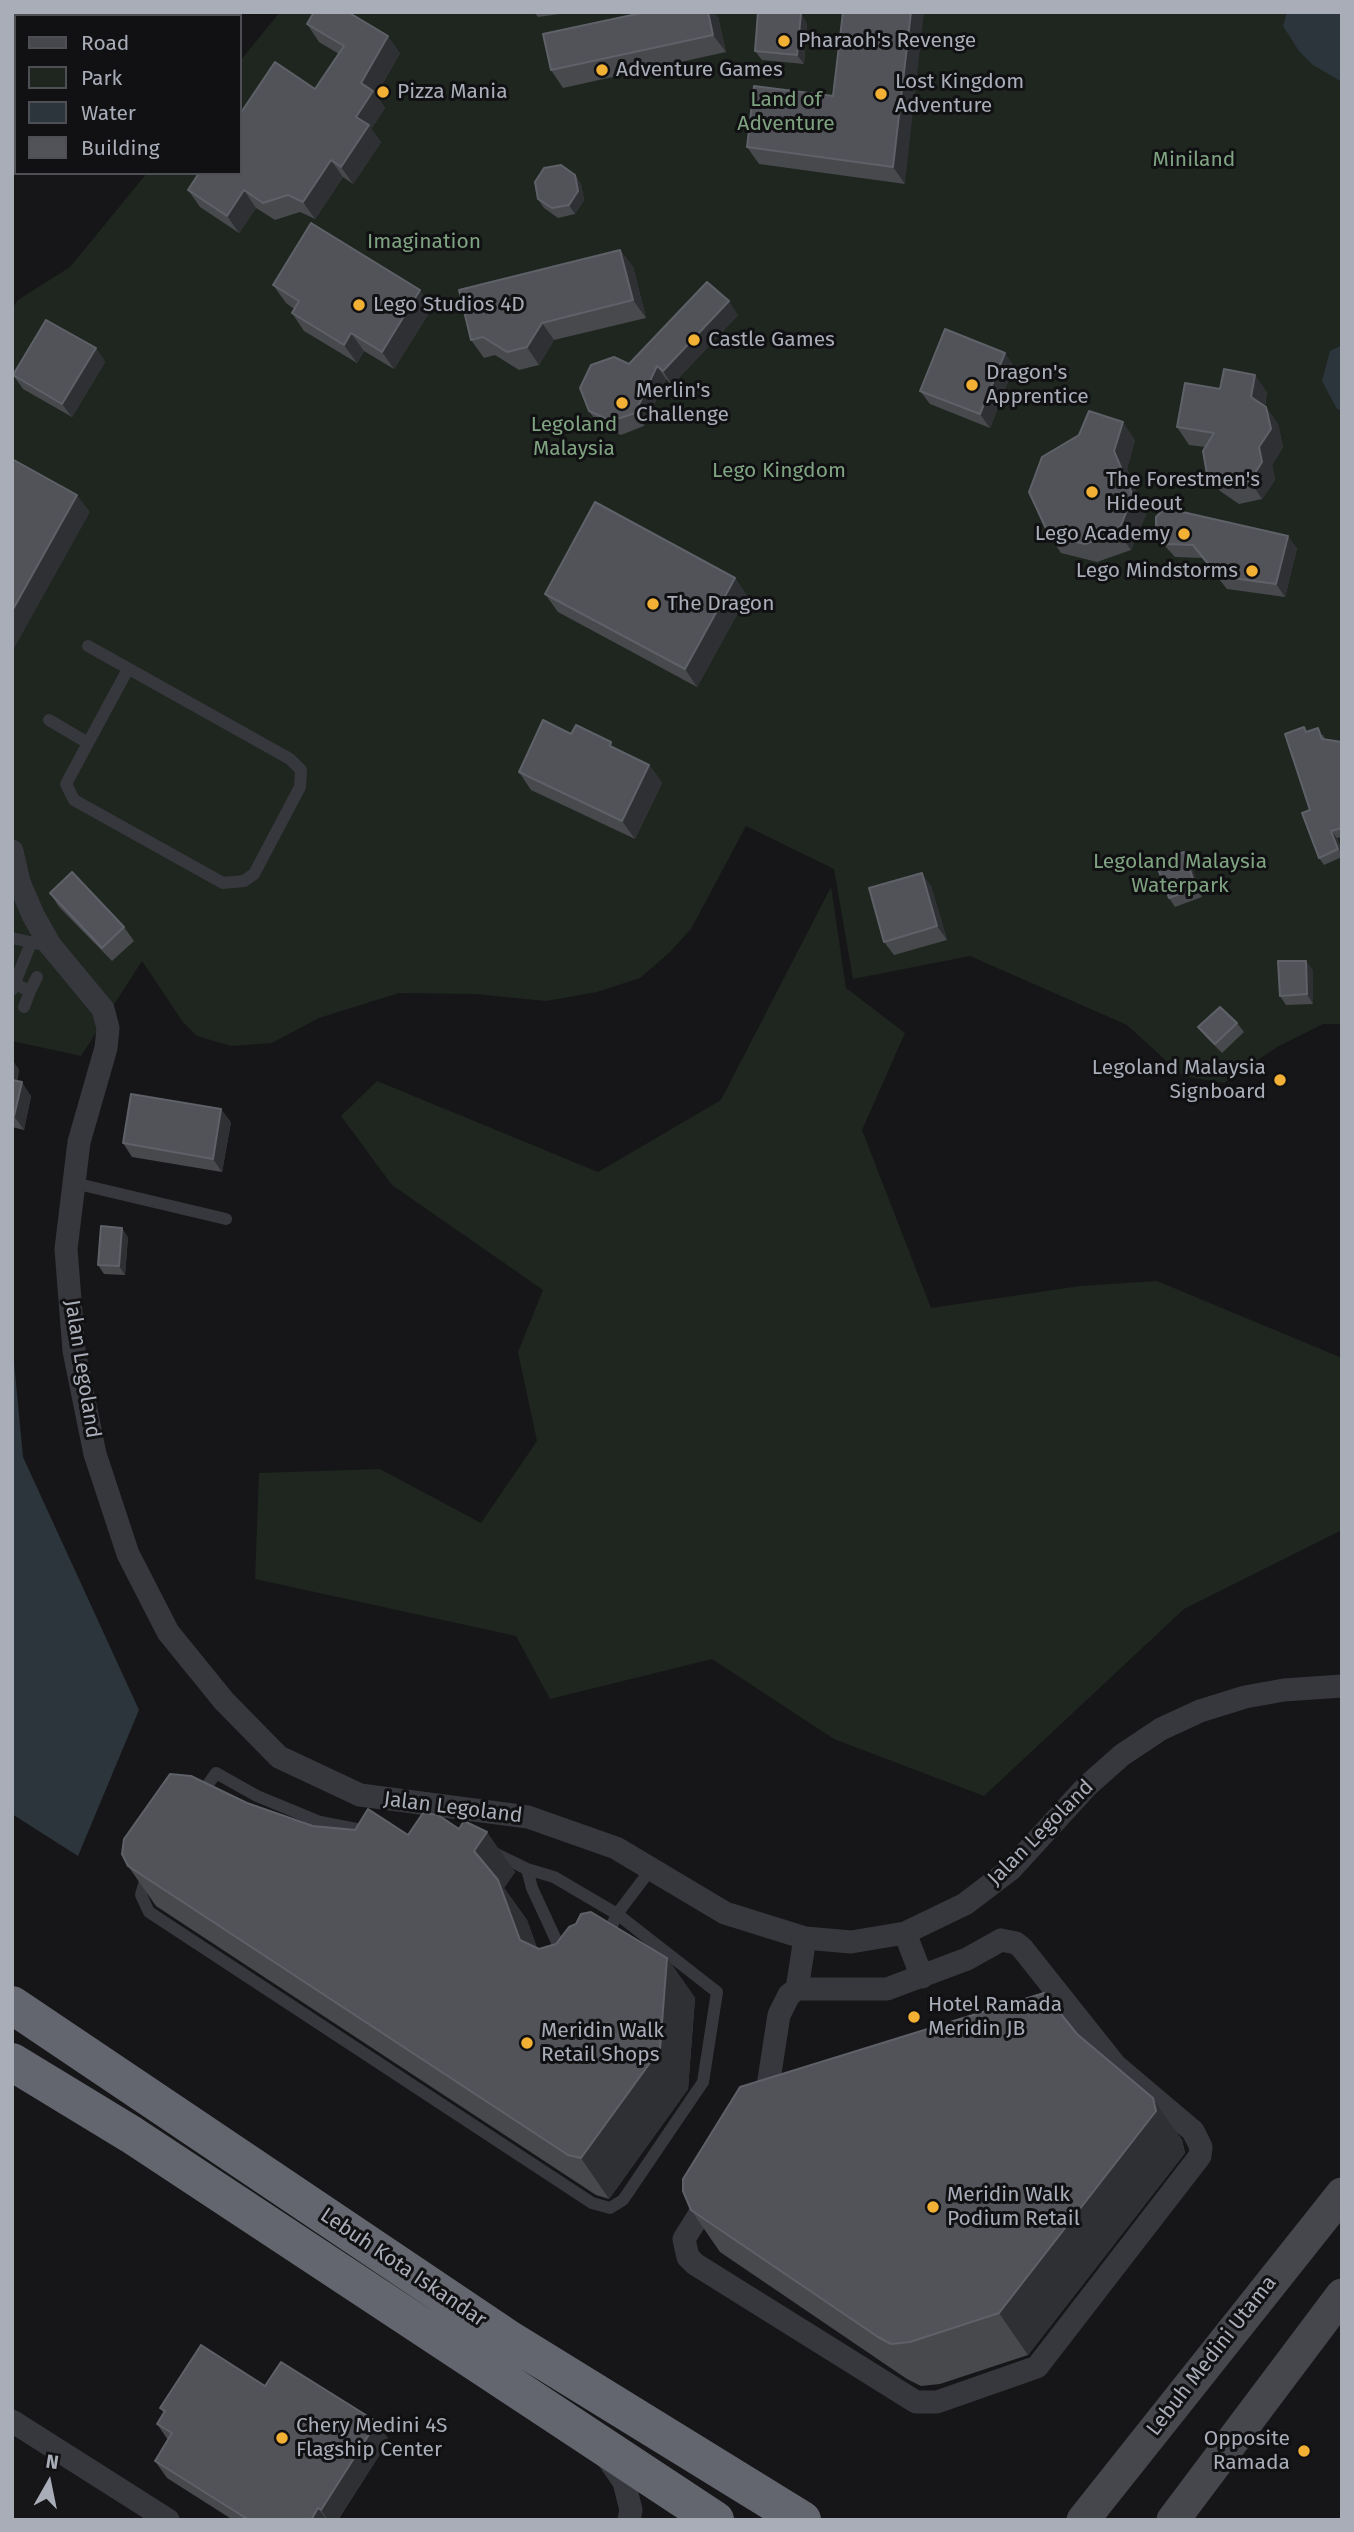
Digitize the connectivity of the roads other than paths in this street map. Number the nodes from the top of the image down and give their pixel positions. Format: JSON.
{"nodes":[{"id":1,"x":88,"y":646,"type":"dead end"},
{"id":2,"x":128,"y":669,"type":"junction"},
{"id":3,"x":49,"y":720,"type":"dead end"},
{"id":4,"x":88,"y":743,"type":"junction"},
{"id":5,"x":12,"y":851,"type":"edge"},
{"id":6,"x":13,"y":941,"type":"edge"},
{"id":7,"x":41,"y":944,"type":"junction"},
{"id":8,"x":37,"y":976,"type":"dead end"},
{"id":9,"x":14,"y":987,"type":"edge"},
{"id":10,"x":30,"y":990,"type":"junction"},
{"id":11,"x":24,"y":1007,"type":"dead end"},
{"id":12,"x":74,"y":1183,"type":"junction"},
{"id":13,"x":226,"y":1219,"type":"dead end"},
{"id":14,"x":1342,"y":1686,"type":"edge"},
{"id":15,"x":192,"y":1808,"type":"edge"},
{"id":16,"x":386,"y":1834,"type":"edge"},
{"id":17,"x":479,"y":1850,"type":"edge"},
{"id":18,"x":152,"y":1864,"type":"edge"},
{"id":19,"x":527,"y":1868,"type":"junction"},
{"id":20,"x":651,"y":1868,"type":"junction"},
{"id":21,"x":617,"y":1914,"type":"junction"},
{"id":22,"x":905,"y":1933,"type":"junction"},
{"id":23,"x":805,"y":1938,"type":"junction"},
{"id":24,"x":603,"y":1947,"type":"edge"},
{"id":25,"x":569,"y":1967,"type":"edge"},
{"id":26,"x":922,"y":1977,"type":"junction"},
{"id":27,"x":797,"y":1989,"type":"junction"},
{"id":28,"x":12,"y":2004,"type":"edge"},
{"id":29,"x":1076,"y":2019,"type":"junction"},
{"id":30,"x":1050,"y":2027,"type":"edge"},
{"id":31,"x":12,"y":2062,"type":"edge"},
{"id":32,"x":786,"y":2109,"type":"edge"},
{"id":33,"x":760,"y":2117,"type":"junction"},
{"id":34,"x":1342,"y":2194,"type":"edge"},
{"id":35,"x":1342,"y":2295,"type":"edge"},
{"id":36,"x":12,"y":2421,"type":"edge"},
{"id":37,"x":597,"y":2443,"type":"junction"},
{"id":38,"x":168,"y":2520,"type":"edge"},
{"id":39,"x":629,"y":2520,"type":"edge"},
{"id":40,"x":715,"y":2520,"type":"edge"},
{"id":41,"x":802,"y":2520,"type":"edge"},
{"id":42,"x":1083,"y":2520,"type":"edge"},
{"id":43,"x":1173,"y":2520,"type":"edge"}],
"edges":[{"from":1,"to":2,"type":"lane"},
{"from":2,"to":4,"type":"lane"},
{"from":2,"to":4,"type":"lane"},
{"from":3,"to":4,"type":"lane"},
{"from":5,"to":7,"type":"street","name":"Jalan Legoland"},
{"from":6,"to":7,"type":"lane"},
{"from":7,"to":9,"type":"lane"},
{"from":7,"to":12,"type":"street","name":"Jalan Legoland"},
{"from":8,"to":10,"type":"lane"},
{"from":9,"to":10,"type":"lane"},
{"from":10,"to":11,"type":"lane"},
{"from":12,"to":13,"type":"lane"},
{"from":12,"to":20,"type":"street","name":"Jalan Legoland"},
{"from":14,"to":22,"type":"street","name":"Jalan Legoland"},
{"from":15,"to":16,"type":"lane"},
{"from":17,"to":19,"type":"lane"},
{"from":18,"to":21,"type":"lane"},
{"from":19,"to":21,"type":"lane"},
{"from":19,"to":25,"type":"lane"},
{"from":20,"to":21,"type":"lane"},
{"from":20,"to":23,"type":"street","name":"Jalan Legoland"},
{"from":21,"to":24,"type":"lane"},
{"from":22,"to":23,"type":"street","name":"Jalan Legoland"},
{"from":22,"to":26,"type":"street"},
{"from":23,"to":27,"type":"street"},
{"from":26,"to":27,"type":"street"},
{"from":26,"to":29,"type":"street"},
{"from":27,"to":33,"type":"street"},
{"from":28,"to":41,"type":"highway","name":"Lebuh Kota Iskandar"},
{"from":29,"to":30,"type":"street"},
{"from":29,"to":33,"type":"street"},
{"from":31,"to":37,"type":"highway","name":"Lebuh Kota Iskandar"},
{"from":32,"to":33,"type":"street"},
{"from":34,"to":42,"type":"main road","name":"Lebuh Medini Utama"},
{"from":35,"to":43,"type":"main road"},
{"from":36,"to":38,"type":"street"},
{"from":37,"to":39,"type":"street"},
{"from":37,"to":40,"type":"highway","name":"Lebuh Kota Iskandar"}]}
